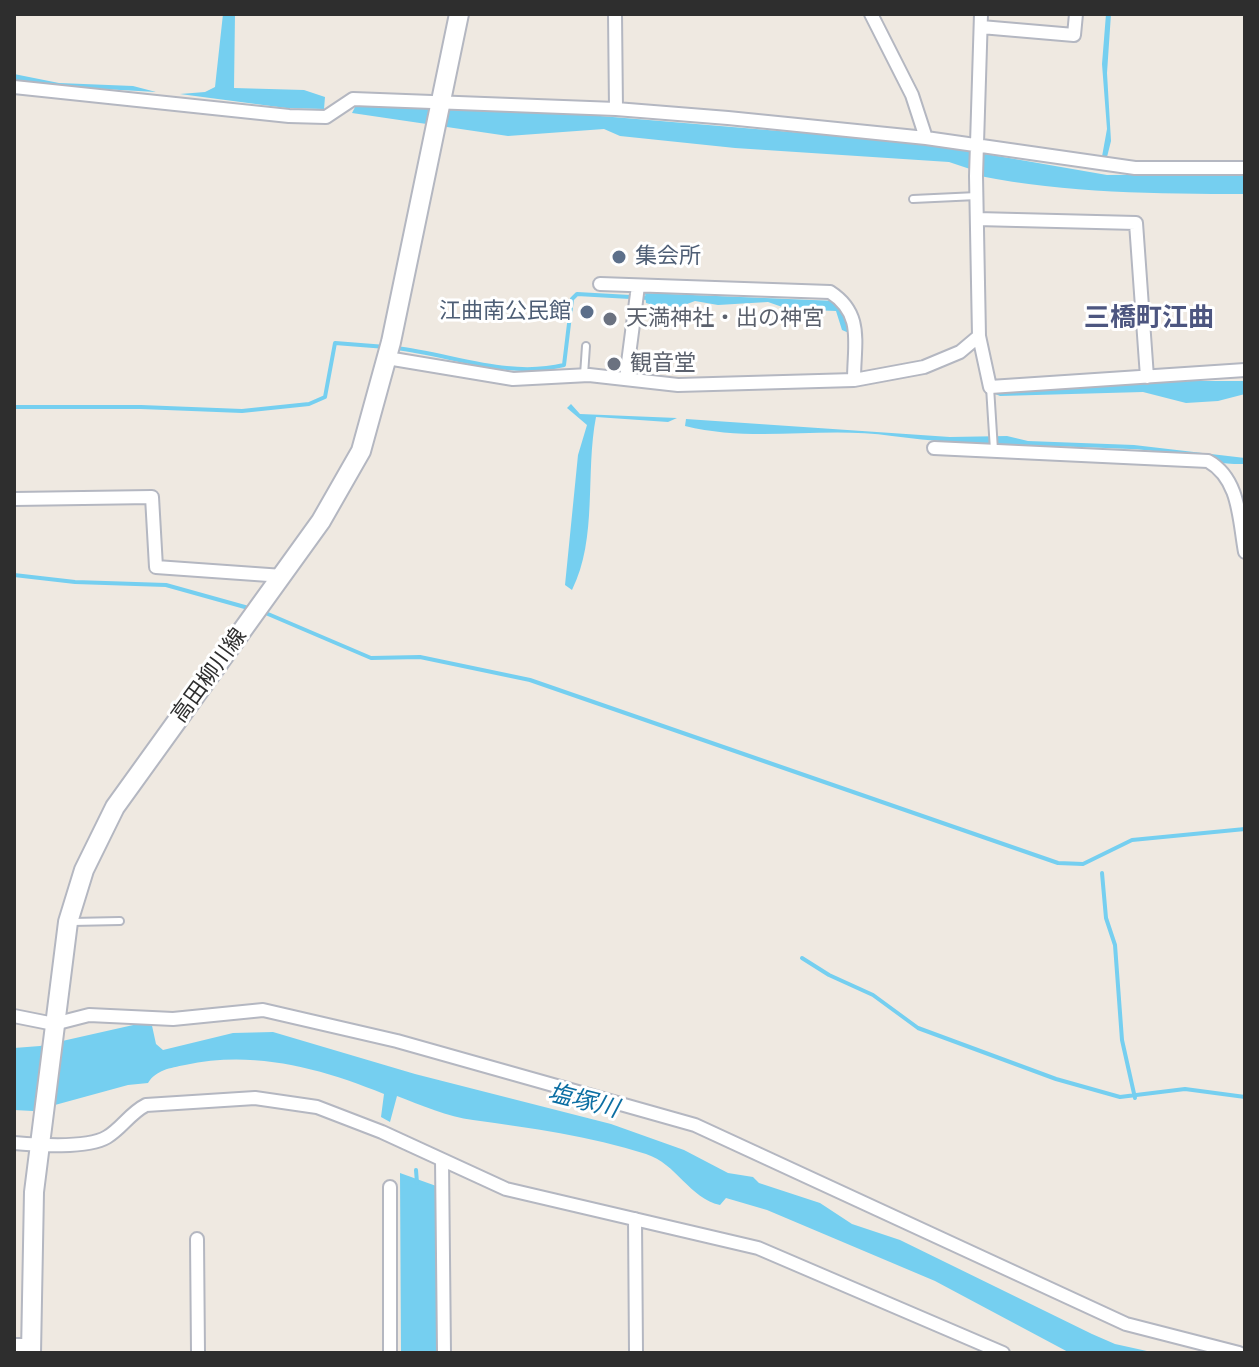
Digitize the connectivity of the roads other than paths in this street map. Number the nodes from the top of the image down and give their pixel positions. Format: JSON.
{"nodes":[{"id":1,"x":459,"y":14,"type":"edge"},
{"id":2,"x":615,"y":14,"type":"edge"},
{"id":3,"x":871,"y":14,"type":"edge"},
{"id":4,"x":1076,"y":14,"type":"edge"},
{"id":5,"x":981,"y":20,"type":"edge"},
{"id":6,"x":14,"y":87,"type":"edge"},
{"id":7,"x":616,"y":109,"type":"junction"},
{"id":8,"x":439,"y":111,"type":"junction"},
{"id":9,"x":926,"y":138,"type":"junction"},
{"id":10,"x":979,"y":147,"type":"junction"},
{"id":11,"x":1245,"y":168,"type":"edge"},
{"id":12,"x":977,"y":196,"type":"junction"},
{"id":13,"x":913,"y":199,"type":"dead end"},
{"id":14,"x":977,"y":219,"type":"junction"},
{"id":15,"x":600,"y":284,"type":"dead end"},
{"id":16,"x":638,"y":289,"type":"junction"},
{"id":17,"x":979,"y":336,"type":"junction"},
{"id":18,"x":586,"y":346,"type":"dead end"},
{"id":19,"x":389,"y":350,"type":"junction"},
{"id":20,"x":1245,"y":370,"type":"edge"},
{"id":21,"x":584,"y":375,"type":"junction"},
{"id":22,"x":1147,"y":377,"type":"junction"},
{"id":23,"x":626,"y":378,"type":"junction"},
{"id":24,"x":854,"y":380,"type":"junction"},
{"id":25,"x":990,"y":387,"type":"junction"},
{"id":26,"x":934,"y":448,"type":"dead end"},
{"id":27,"x":994,"y":450,"type":"junction"},
{"id":28,"x":14,"y":499,"type":"edge"},
{"id":29,"x":1245,"y":552,"type":"edge"},
{"id":30,"x":283,"y":576,"type":"junction"},
{"id":31,"x":120,"y":921,"type":"dead end"},
{"id":32,"x":68,"y":922,"type":"junction"},
{"id":33,"x":14,"y":1016,"type":"edge"},
{"id":34,"x":53,"y":1030,"type":"junction"},
{"id":35,"x":41,"y":1139,"type":"junction"},
{"id":36,"x":14,"y":1143,"type":"edge"},
{"id":37,"x":442,"y":1160,"type":"junction"},
{"id":38,"x":390,"y":1187,"type":"dead end"},
{"id":39,"x":635,"y":1219,"type":"junction"},
{"id":40,"x":197,"y":1239,"type":"dead end"},
{"id":41,"x":25,"y":1348,"type":"edge"},
{"id":42,"x":198,"y":1353,"type":"edge"},
{"id":43,"x":390,"y":1353,"type":"edge"},
{"id":44,"x":444,"y":1353,"type":"edge"},
{"id":45,"x":636,"y":1353,"type":"edge"},
{"id":46,"x":1003,"y":1353,"type":"edge"},
{"id":47,"x":1239,"y":1353,"type":"edge"}],
"edges":[{"from":1,"to":8,"type":"main road","name":"高田柳川線"},
{"from":2,"to":7,"type":"street"},
{"from":3,"to":9,"type":"street"},
{"from":4,"to":5,"type":"street"},
{"from":5,"to":10,"type":"street"},
{"from":6,"to":8,"type":"street"},
{"from":7,"to":8,"type":"street"},
{"from":7,"to":9,"type":"street"},
{"from":8,"to":19,"type":"main road","name":"高田柳川線"},
{"from":9,"to":10,"type":"street"},
{"from":10,"to":11,"type":"street"},
{"from":10,"to":12,"type":"street"},
{"from":12,"to":13,"type":"lane"},
{"from":12,"to":14,"type":"street"},
{"from":14,"to":17,"type":"street"},
{"from":14,"to":22,"type":"street"},
{"from":15,"to":16,"type":"street"},
{"from":16,"to":23,"type":"street"},
{"from":16,"to":24,"type":"street"},
{"from":17,"to":24,"type":"street"},
{"from":17,"to":25,"type":"street"},
{"from":18,"to":21,"type":"lane"},
{"from":19,"to":21,"type":"street"},
{"from":19,"to":30,"type":"main road","name":"高田柳川線"},
{"from":20,"to":22,"type":"street"},
{"from":21,"to":23,"type":"street"},
{"from":22,"to":25,"type":"street"},
{"from":23,"to":24,"type":"street"},
{"from":25,"to":27,"type":"lane"},
{"from":26,"to":27,"type":"street"},
{"from":27,"to":29,"type":"street"},
{"from":28,"to":30,"type":"street"},
{"from":30,"to":32,"type":"main road","name":"高田柳川線"},
{"from":31,"to":32,"type":"lane"},
{"from":32,"to":34,"type":"main road","name":"高田柳川線"},
{"from":33,"to":34,"type":"street"},
{"from":34,"to":35,"type":"main road","name":"高田柳川線"},
{"from":34,"to":47,"type":"street"},
{"from":35,"to":36,"type":"street"},
{"from":35,"to":37,"type":"street"},
{"from":35,"to":41,"type":"main road","name":"高田柳川線"},
{"from":37,"to":39,"type":"street"},
{"from":37,"to":44,"type":"street"},
{"from":38,"to":43,"type":"street"},
{"from":39,"to":45,"type":"street"},
{"from":39,"to":46,"type":"street"},
{"from":40,"to":42,"type":"street"}]}
